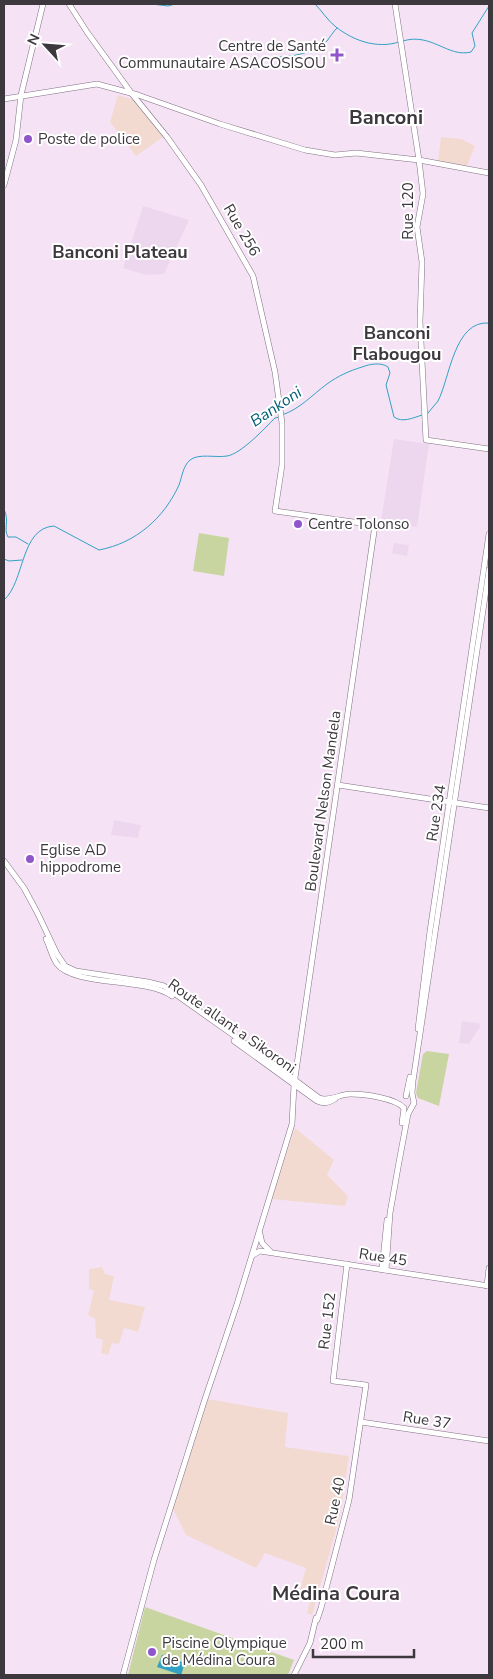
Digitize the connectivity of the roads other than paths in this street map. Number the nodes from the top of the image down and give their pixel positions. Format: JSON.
{"nodes":[{"id":1,"x":44,"y":4,"type":"edge"},
{"id":2,"x":69,"y":4,"type":"edge"},
{"id":3,"x":395,"y":4,"type":"edge"},
{"id":4,"x":132,"y":94,"type":"junction"},
{"id":5,"x":21,"y":95,"type":"junction"},
{"id":6,"x":4,"y":98,"type":"edge"},
{"id":7,"x":419,"y":160,"type":"junction"},
{"id":8,"x":489,"y":173,"type":"edge"},
{"id":9,"x":4,"y":186,"type":"edge"},
{"id":10,"x":489,"y":449,"type":"edge"},
{"id":11,"x":375,"y":525,"type":"joint"},
{"id":12,"x":489,"y":534,"type":"edge"},
{"id":13,"x":489,"y":570,"type":"edge"},
{"id":14,"x":338,"y":785,"type":"junction"},
{"id":15,"x":452,"y":803,"type":"junction"},
{"id":16,"x":489,"y":808,"type":"edge"},
{"id":17,"x":4,"y":861,"type":"edge"},
{"id":18,"x":294,"y":1083,"type":"junction"},
{"id":19,"x":405,"y":1097,"type":"junction"},
{"id":20,"x":413,"y":1098,"type":"junction"},
{"id":21,"x":390,"y":1100,"type":"junction"},
{"id":22,"x":405,"y":1107,"type":"junction"},
{"id":23,"x":260,"y":1232,"type":"junction"},
{"id":24,"x":273,"y":1252,"type":"junction"},
{"id":25,"x":252,"y":1255,"type":"junction"},
{"id":26,"x":347,"y":1264,"type":"junction"},
{"id":27,"x":489,"y":1268,"type":"edge"},
{"id":28,"x":384,"y":1270,"type":"junction"},
{"id":29,"x":488,"y":1286,"type":"edge"},
{"id":30,"x":364,"y":1385,"type":"junction"},
{"id":31,"x":361,"y":1422,"type":"junction"},
{"id":32,"x":489,"y":1441,"type":"edge"},
{"id":33,"x":317,"y":1620,"type":"junction"},
{"id":34,"x":123,"y":1675,"type":"edge"},
{"id":35,"x":294,"y":1675,"type":"edge"}],
"edges":[{"from":1,"to":5,"type":"street"},
{"from":2,"to":4,"type":"street","name":"Rue 256"},
{"from":3,"to":7,"type":"street","name":"Rue 120"},
{"from":4,"to":5,"type":"street"},
{"from":4,"to":7,"type":"street"},
{"from":4,"to":11,"type":"street","name":"Rue 256"},
{"from":5,"to":6,"type":"street"},
{"from":5,"to":9,"type":"street"},
{"from":7,"to":8,"type":"street"},
{"from":7,"to":10,"type":"street","name":"Rue 120"},
{"from":11,"to":14,"type":"street","name":"Boulevard Nelson Mandela"},
{"from":12,"to":15,"type":"street","name":"Rue 234"},
{"from":13,"to":15,"type":"street","name":"Rue 234"},
{"from":14,"to":15,"type":"street"},
{"from":14,"to":18,"type":"street","name":"Boulevard Nelson Mandela"},
{"from":15,"to":16,"type":"street"},
{"from":15,"to":19,"type":"street","name":"Rue 234"},
{"from":15,"to":20,"type":"street","name":"Rue 234"},
{"from":17,"to":18,"type":"street"},
{"from":18,"to":21,"type":"street","name":"Route allant a Sikoroni"},
{"from":18,"to":23,"type":"street","name":"Boulevard Nelson Mandela"},
{"from":19,"to":20,"type":"street"},
{"from":19,"to":21,"type":"street"},
{"from":19,"to":22,"type":"street","name":"Rue 234"},
{"from":20,"to":22,"type":"street","name":"Rue 234"},
{"from":21,"to":22,"type":"street"},
{"from":22,"to":28,"type":"street"},
{"from":23,"to":24,"type":"street"},
{"from":23,"to":25,"type":"street","name":"Boulevard Nelson Mandela"},
{"from":24,"to":25,"type":"street","name":"Rue 45"},
{"from":24,"to":26,"type":"street","name":"Rue 45"},
{"from":25,"to":34,"type":"street","name":"Boulevard Nelson Mandela"},
{"from":26,"to":28,"type":"street","name":"Rue 45"},
{"from":26,"to":30,"type":"street","name":"Rue 152"},
{"from":27,"to":29,"type":"street"},
{"from":28,"to":29,"type":"street","name":"Rue 45"},
{"from":30,"to":31,"type":"street","name":"Rue 40"},
{"from":30,"to":33,"type":"street","name":"Rue 40"},
{"from":31,"to":32,"type":"street","name":"Rue 37"},
{"from":31,"to":33,"type":"street","name":"Rue 40"},
{"from":33,"to":35,"type":"street","name":"Rue 40"}]}
